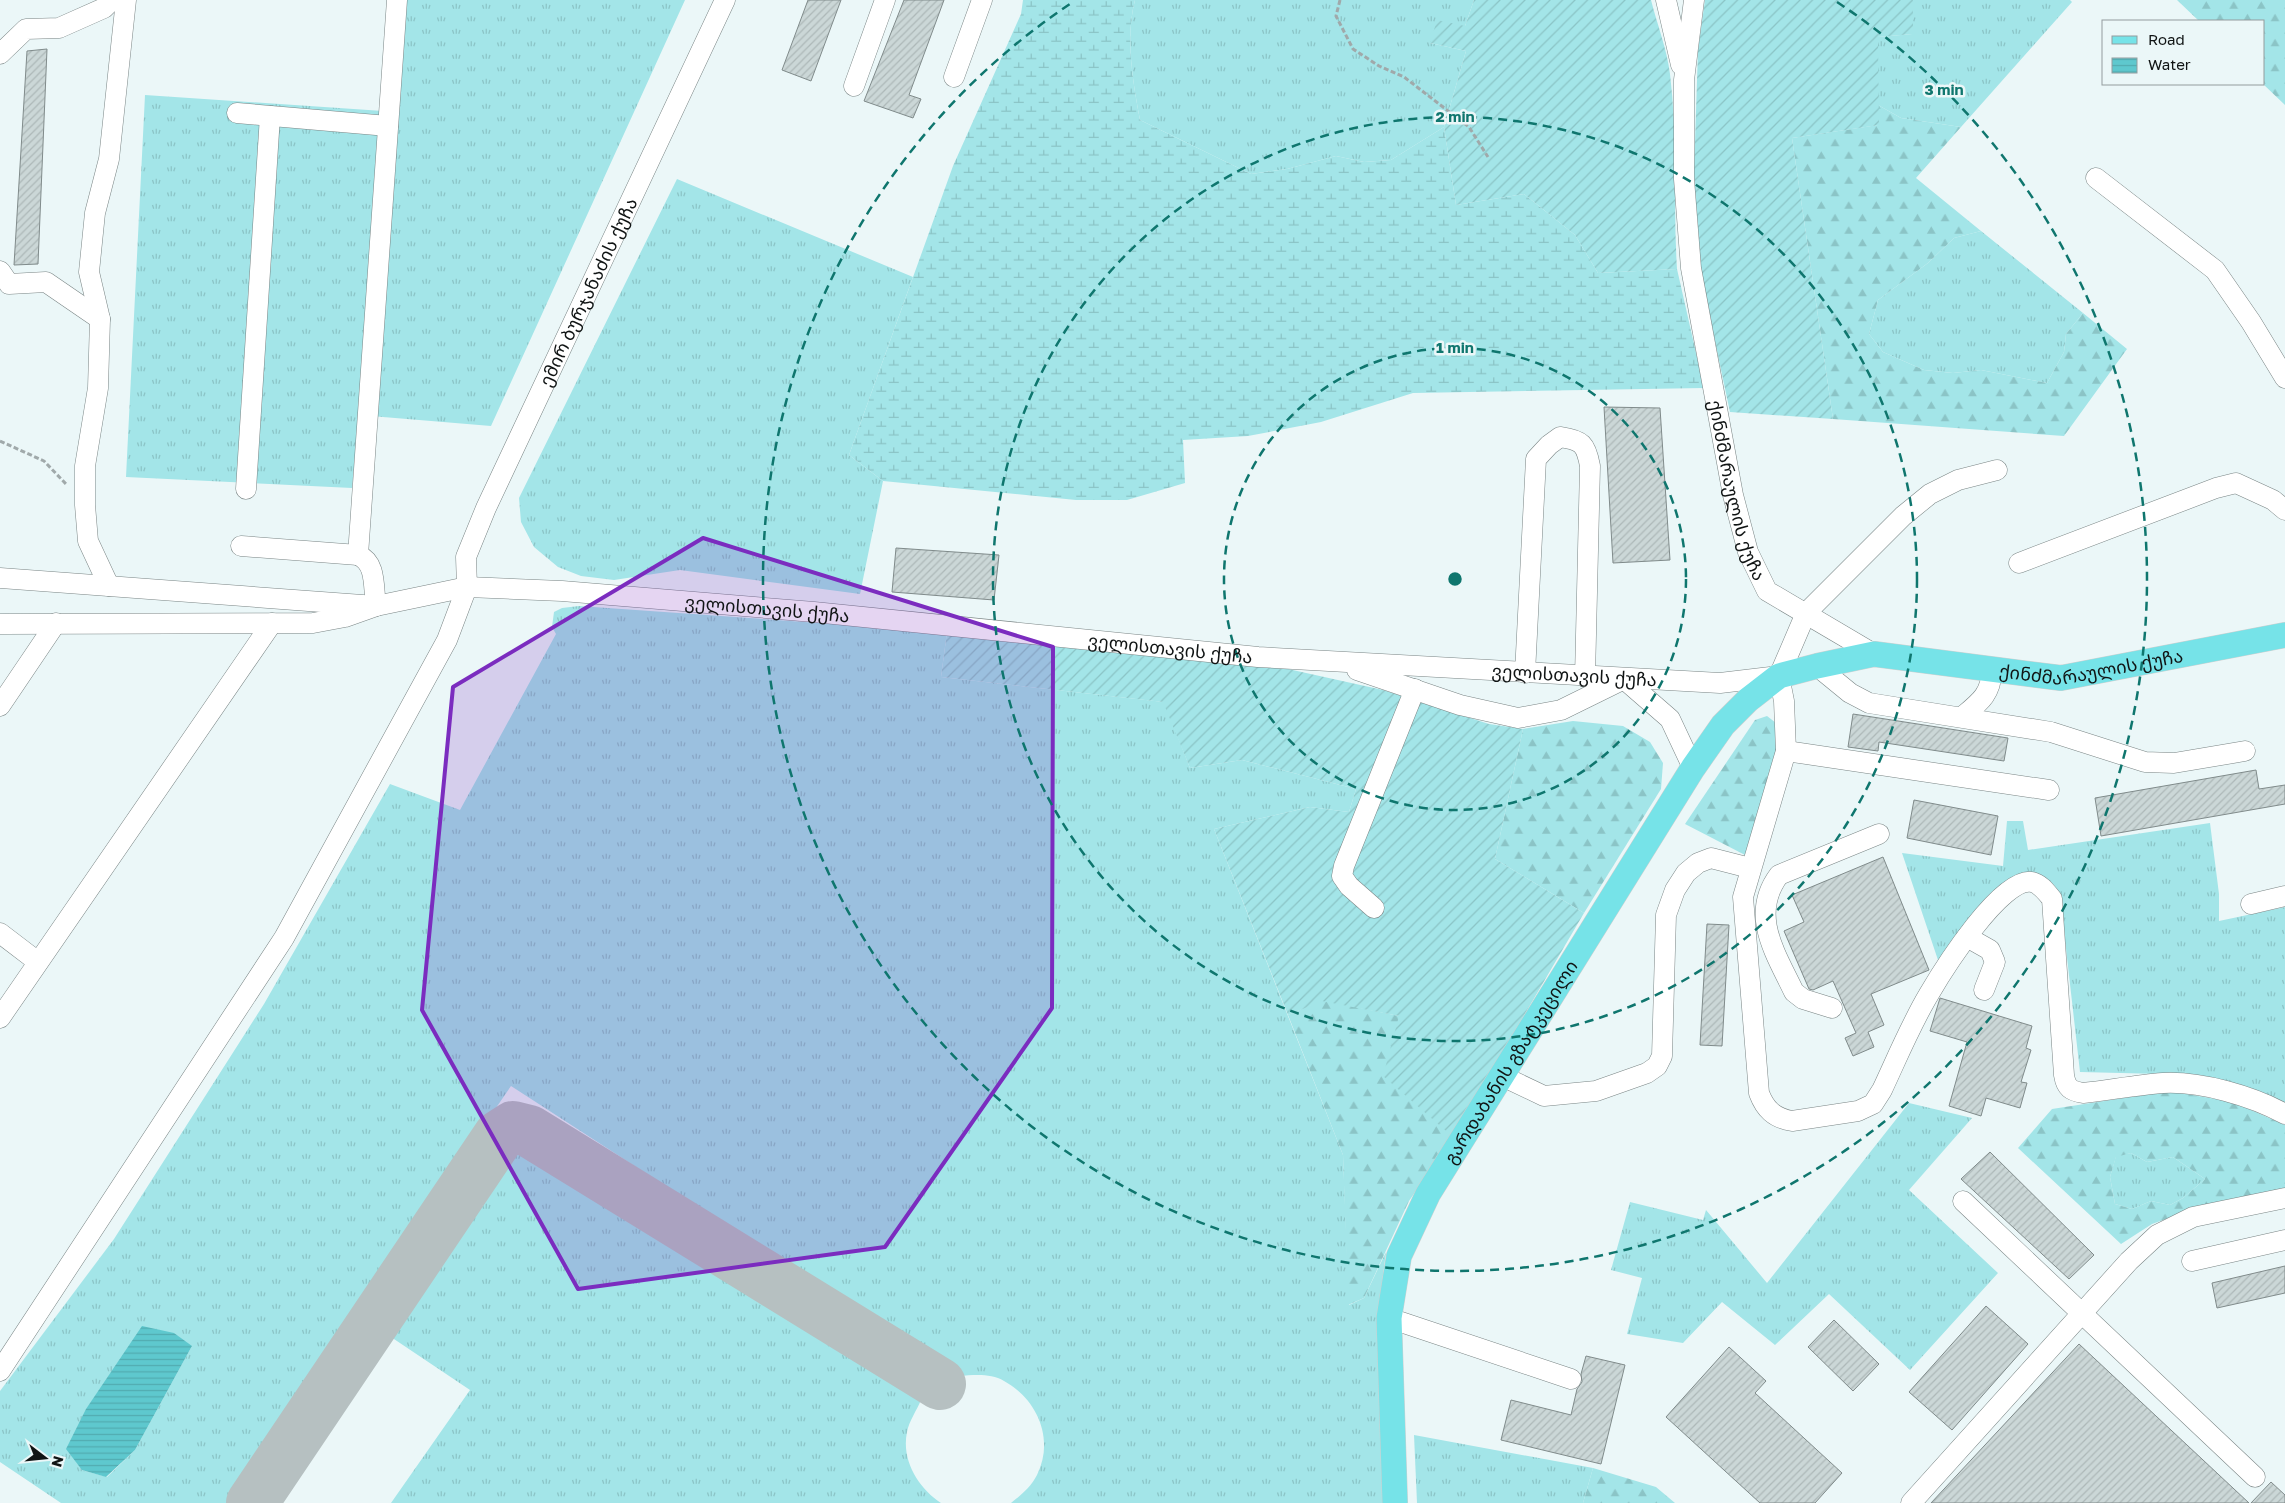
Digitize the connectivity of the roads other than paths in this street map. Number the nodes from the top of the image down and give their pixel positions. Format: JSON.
{"nodes":[{"id":1,"x":112,"y":0,"type":"edge"},
{"id":2,"x":126,"y":0,"type":"edge"},
{"id":3,"x":397,"y":0,"type":"edge"},
{"id":4,"x":725,"y":0,"type":"edge"},
{"id":5,"x":885,"y":0,"type":"edge"},
{"id":6,"x":982,"y":0,"type":"edge"},
{"id":7,"x":1666,"y":0,"type":"edge"},
{"id":8,"x":1694,"y":0,"type":"edge"},
{"id":9,"x":0,"y":54,"type":"edge"},
{"id":10,"x":954,"y":77,"type":"dead end"},
{"id":11,"x":1684,"y":80,"type":"junction"},
{"id":12,"x":854,"y":86,"type":"dead end"},
{"id":13,"x":237,"y":113,"type":"dead end"},
{"id":14,"x":270,"y":116,"type":"junction"},
{"id":15,"x":388,"y":126,"type":"junction"},
{"id":16,"x":2096,"y":178,"type":"dead end"},
{"id":17,"x":0,"y":271,"type":"edge"},
{"id":18,"x":100,"y":319,"type":"junction"},
{"id":19,"x":2285,"y":378,"type":"edge"},
{"id":20,"x":1997,"y":470,"type":"dead end"},
{"id":21,"x":246,"y":489,"type":"dead end"},
{"id":22,"x":2285,"y":510,"type":"edge"},
{"id":23,"x":242,"y":546,"type":"dead end"},
{"id":24,"x":358,"y":555,"type":"junction"},
{"id":25,"x":2019,"y":563,"type":"dead end"},
{"id":26,"x":0,"y":578,"type":"edge"},
{"id":27,"x":109,"y":586,"type":"junction"},
{"id":28,"x":467,"y":587,"type":"junction"},
{"id":29,"x":376,"y":606,"type":"junction"},
{"id":30,"x":1806,"y":613,"type":"junction"},
{"id":31,"x":56,"y":623,"type":"junction"},
{"id":32,"x":272,"y":623,"type":"junction"},
{"id":33,"x":0,"y":624,"type":"edge"},
{"id":34,"x":2285,"y":635,"type":"edge"},
{"id":35,"x":1874,"y":654,"type":"junction"},
{"id":36,"x":1331,"y":661,"type":"junction"},
{"id":37,"x":1817,"y":666,"type":"junction"},
{"id":38,"x":1992,"y":670,"type":"junction"},
{"id":39,"x":1525,"y":673,"type":"junction"},
{"id":40,"x":1779,"y":676,"type":"junction"},
{"id":41,"x":1585,"y":677,"type":"junction"},
{"id":42,"x":1624,"y":679,"type":"junction"},
{"id":43,"x":1415,"y":689,"type":"junction"},
{"id":44,"x":0,"y":706,"type":"edge"},
{"id":45,"x":1963,"y":716,"type":"junction"},
{"id":46,"x":1786,"y":751,"type":"junction"},
{"id":47,"x":2246,"y":751,"type":"dead end"},
{"id":48,"x":1693,"y":768,"type":"junction"},
{"id":49,"x":2049,"y":790,"type":"dead end"},
{"id":50,"x":1879,"y":834,"type":"dead end"},
{"id":51,"x":1750,"y":868,"type":"junction"},
{"id":52,"x":2285,"y":896,"type":"edge"},
{"id":53,"x":2250,"y":904,"type":"dead end"},
{"id":54,"x":1374,"y":908,"type":"dead end"},
{"id":55,"x":0,"y":933,"type":"edge"},
{"id":56,"x":1967,"y":937,"type":"junction"},
{"id":57,"x":1776,"y":953,"type":"junction"},
{"id":58,"x":38,"y":962,"type":"junction"},
{"id":59,"x":1749,"y":964,"type":"junction"},
{"id":60,"x":1984,"y":990,"type":"dead end"},
{"id":61,"x":1832,"y":1008,"type":"dead end"},
{"id":62,"x":0,"y":1018,"type":"edge"},
{"id":63,"x":1502,"y":1076,"type":"junction"},
{"id":64,"x":2285,"y":1114,"type":"edge"},
{"id":65,"x":2285,"y":1198,"type":"edge"},
{"id":66,"x":1963,"y":1201,"type":"dead end"},
{"id":67,"x":2285,"y":1240,"type":"edge"},
{"id":68,"x":2192,"y":1260,"type":"dead end"},
{"id":69,"x":2082,"y":1313,"type":"junction"},
{"id":70,"x":1389,"y":1318,"type":"junction"},
{"id":71,"x":0,"y":1371,"type":"edge"},
{"id":72,"x":1570,"y":1379,"type":"dead end"},
{"id":73,"x":2255,"y":1476,"type":"dead end"},
{"id":74,"x":1395,"y":1503,"type":"edge"},
{"id":75,"x":1911,"y":1503,"type":"edge"}],
"edges":[{"from":1,"to":9,"type":"street"},
{"from":2,"to":18,"type":"street"},
{"from":3,"to":15,"type":"street"},
{"from":4,"to":28,"type":"street","name":"ემირ ბურჯანაძის ქუჩა"},
{"from":5,"to":12,"type":"street"},
{"from":6,"to":10,"type":"street"},
{"from":7,"to":11,"type":"street"},
{"from":8,"to":11,"type":"street","name":"ქინძმარაულის ქუჩა"},
{"from":11,"to":30,"type":"street","name":"ქინძმარაულის ქუჩა"},
{"from":13,"to":14,"type":"street"},
{"from":14,"to":15,"type":"street"},
{"from":14,"to":21,"type":"street"},
{"from":15,"to":24,"type":"street"},
{"from":16,"to":19,"type":"street"},
{"from":17,"to":18,"type":"street"},
{"from":18,"to":27,"type":"street"},
{"from":20,"to":30,"type":"street"},
{"from":22,"to":25,"type":"street"},
{"from":23,"to":24,"type":"street"},
{"from":24,"to":29,"type":"street"},
{"from":26,"to":27,"type":"street"},
{"from":27,"to":29,"type":"street"},
{"from":28,"to":29,"type":"street","name":"ველისთავის ქუჩა"},
{"from":28,"to":36,"type":"street","name":"ველისთავის ქუჩა"},
{"from":28,"to":71,"type":"street"},
{"from":29,"to":32,"type":"street"},
{"from":30,"to":35,"type":"street","name":"ქინძმარაულის ქუჩა"},
{"from":30,"to":40,"type":"street"},
{"from":31,"to":32,"type":"street"},
{"from":31,"to":33,"type":"street"},
{"from":31,"to":44,"type":"street"},
{"from":32,"to":58,"type":"street"},
{"from":34,"to":38,"type":"main road","name":"ქინძმარაულის ქუჩა"},
{"from":35,"to":37,"type":"main road","name":"ველისთავის ქუჩა"},
{"from":35,"to":38,"type":"main road","name":"ქინძმარაულის ქუჩა"},
{"from":36,"to":39,"type":"street","name":"ველისთავის ქუჩა"},
{"from":36,"to":43,"type":"street"},
{"from":37,"to":40,"type":"main road","name":"ველისთავის ქუჩა"},
{"from":37,"to":45,"type":"street"},
{"from":38,"to":45,"type":"street"},
{"from":39,"to":41,"type":"street","name":"ველისთავის ქუჩა"},
{"from":39,"to":41,"type":"street"},
{"from":40,"to":42,"type":"street","name":"ველისთავის ქუჩა"},
{"from":40,"to":46,"type":"street"},
{"from":40,"to":48,"type":"main road","name":"გარდაბანის გზატკეცილი"},
{"from":41,"to":42,"type":"street","name":"ველისთავის ქუჩა"},
{"from":42,"to":43,"type":"street"},
{"from":42,"to":48,"type":"street"},
{"from":43,"to":54,"type":"street"},
{"from":45,"to":47,"type":"street"},
{"from":46,"to":49,"type":"street"},
{"from":46,"to":51,"type":"street"},
{"from":48,"to":63,"type":"main road","name":"გარდაბანის გზატკეცილი"},
{"from":50,"to":57,"type":"street"},
{"from":51,"to":59,"type":"street"},
{"from":51,"to":63,"type":"street"},
{"from":52,"to":53,"type":"street"},
{"from":55,"to":58,"type":"street"},
{"from":56,"to":59,"type":"street"},
{"from":56,"to":60,"type":"street"},
{"from":56,"to":64,"type":"street"},
{"from":57,"to":59,"type":"street"},
{"from":57,"to":61,"type":"street"},
{"from":58,"to":62,"type":"street"},
{"from":63,"to":70,"type":"main road","name":"გარდაბანის გზატკეცილი"},
{"from":65,"to":69,"type":"street"},
{"from":66,"to":69,"type":"street"},
{"from":67,"to":68,"type":"street"},
{"from":69,"to":73,"type":"street"},
{"from":69,"to":75,"type":"street"},
{"from":70,"to":72,"type":"street"},
{"from":70,"to":74,"type":"main road","name":"გარდაბანის გზატკეცილი"}]}
